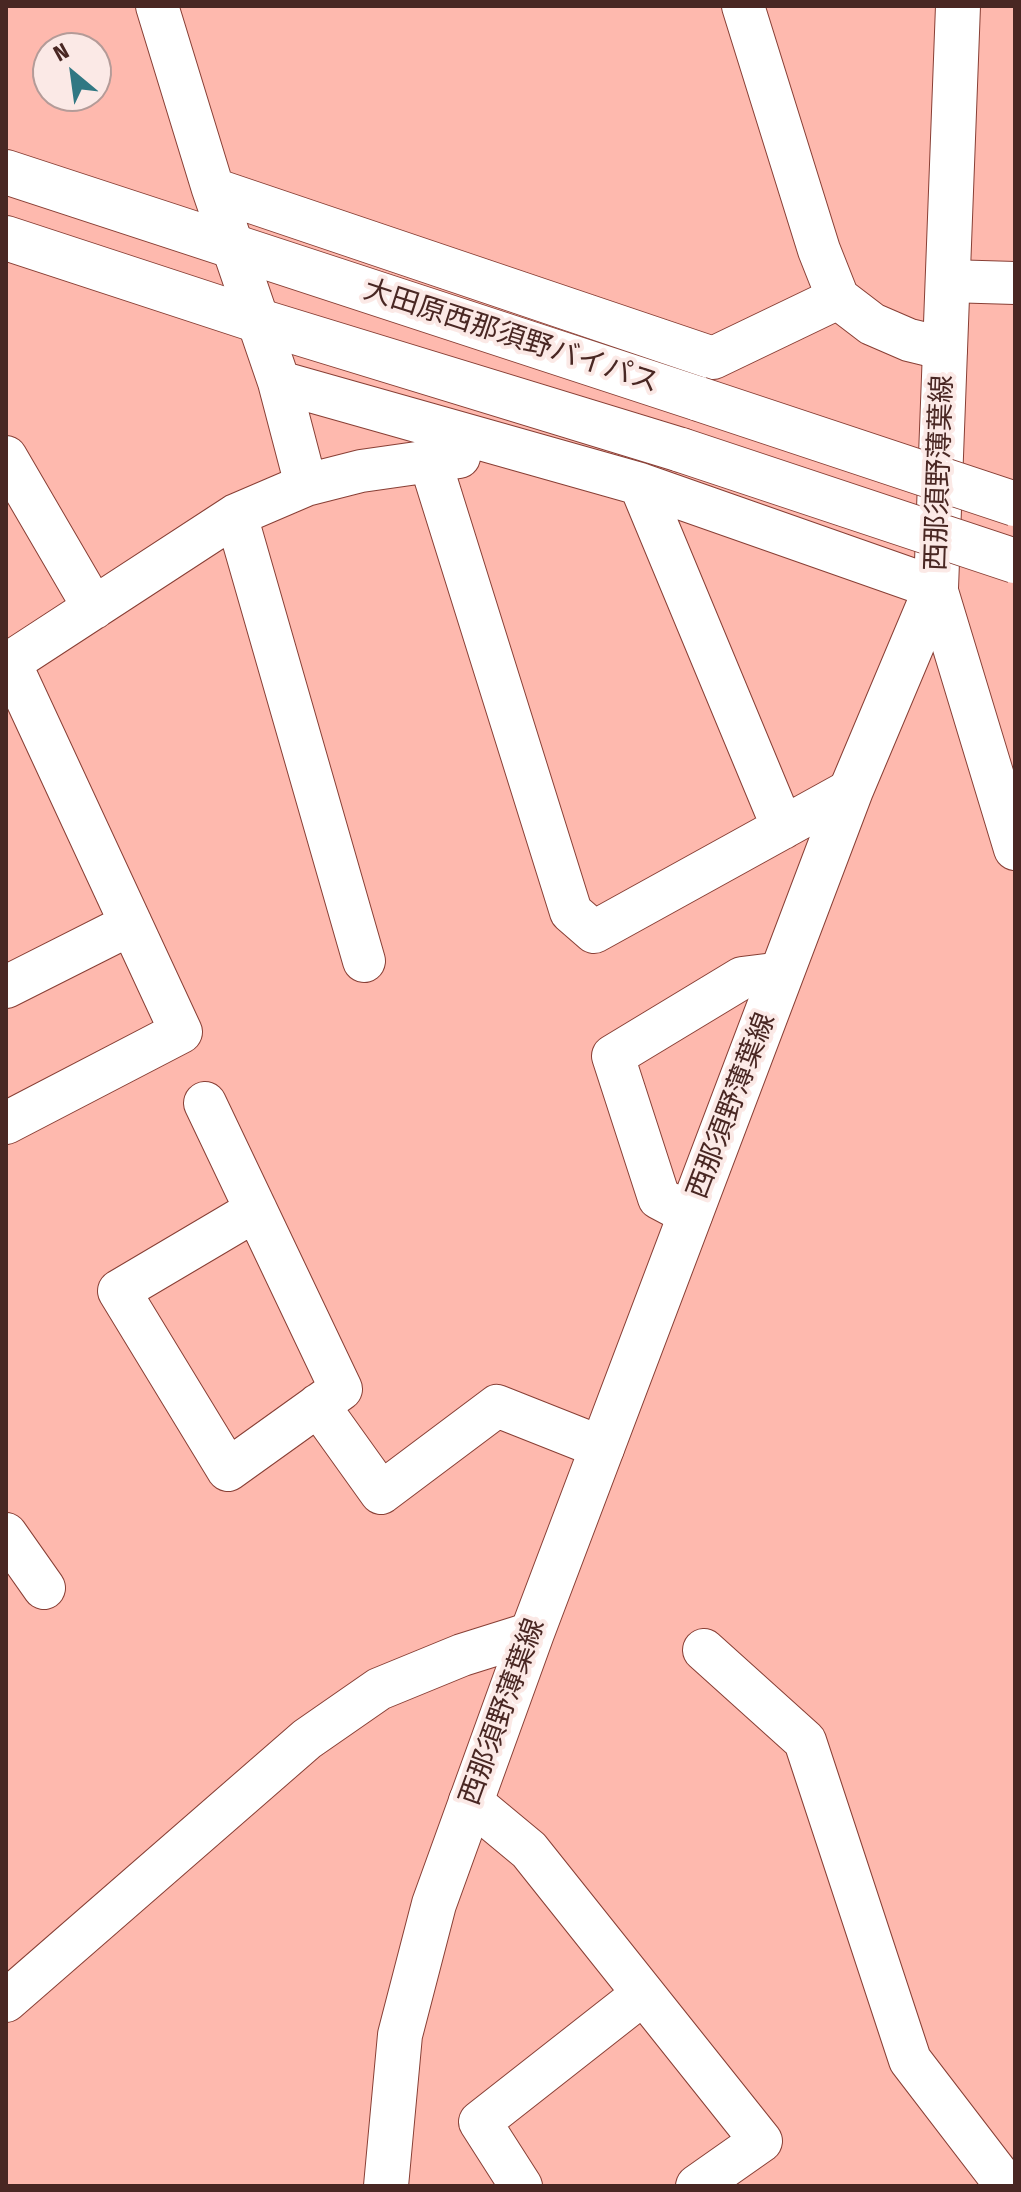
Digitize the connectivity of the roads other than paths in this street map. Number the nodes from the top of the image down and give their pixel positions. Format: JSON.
{"nodes":[{"id":1,"x":157,"y":6,"type":"edge"},
{"id":2,"x":743,"y":6,"type":"edge"},
{"id":3,"x":958,"y":6,"type":"edge"},
{"id":4,"x":6,"y":172,"type":"edge"},
{"id":5,"x":213,"y":189,"type":"junction"},
{"id":6,"x":6,"y":238,"type":"edge"},
{"id":7,"x":232,"y":245,"type":"junction"},
{"id":8,"x":948,"y":281,"type":"junction"},
{"id":9,"x":1015,"y":283,"type":"edge"},
{"id":10,"x":838,"y":298,"type":"junction"},
{"id":11,"x":256,"y":320,"type":"junction"},
{"id":12,"x":946,"y":349,"type":"junction"},
{"id":13,"x":279,"y":382,"type":"junction"},
{"id":14,"x":517,"y":448,"type":"junction"},
{"id":15,"x":6,"y":457,"type":"edge"},
{"id":16,"x":430,"y":461,"type":"junction"},
{"id":17,"x":640,"y":484,"type":"junction"},
{"id":18,"x":306,"y":485,"type":"junction"},
{"id":19,"x":1015,"y":504,"type":"edge"},
{"id":20,"x":236,"y":515,"type":"junction"},
{"id":21,"x":1015,"y":561,"type":"edge"},
{"id":22,"x":936,"y":588,"type":"junction"},
{"id":23,"x":94,"y":608,"type":"junction"},
{"id":24,"x":8,"y":664,"type":"edge"},
{"id":25,"x":851,"y":790,"type":"junction"},
{"id":26,"x":783,"y":828,"type":"junction"},
{"id":27,"x":1015,"y":849,"type":"edge"},
{"id":28,"x":131,"y":924,"type":"junction"},
{"id":29,"x":364,"y":961,"type":"dead end"},
{"id":30,"x":782,"y":973,"type":"junction"},
{"id":31,"x":6,"y":987,"type":"edge"},
{"id":32,"x":205,"y":1103,"type":"dead end"},
{"id":33,"x":6,"y":1123,"type":"edge"},
{"id":34,"x":256,"y":1210,"type":"junction"},
{"id":35,"x":691,"y":1215,"type":"junction"},
{"id":36,"x":318,"y":1405,"type":"junction"},
{"id":37,"x":603,"y":1448,"type":"junction"},
{"id":38,"x":6,"y":1534,"type":"edge"},
{"id":39,"x":44,"y":1588,"type":"dead end"},
{"id":40,"x":532,"y":1633,"type":"junction"},
{"id":41,"x":704,"y":1650,"type":"dead end"},
{"id":42,"x":470,"y":1801,"type":"junction"},
{"id":43,"x":643,"y":1994,"type":"dead end"},
{"id":44,"x":6,"y":2001,"type":"edge"},
{"id":45,"x":386,"y":2186,"type":"edge"},
{"id":46,"x":521,"y":2186,"type":"edge"},
{"id":47,"x":697,"y":2186,"type":"edge"},
{"id":48,"x":1003,"y":2186,"type":"edge"}],
"edges":[{"from":1,"to":5,"type":"street"},
{"from":2,"to":10,"type":"street"},
{"from":3,"to":8,"type":"main road","name":"西那須野薄葉線"},
{"from":4,"to":7,"type":"main road","name":"大田原西那須野バイパス"},
{"from":5,"to":7,"type":"street"},
{"from":5,"to":10,"type":"street"},
{"from":6,"to":11,"type":"main road","name":"大田原西那須野バイパス"},
{"from":7,"to":11,"type":"street"},
{"from":7,"to":19,"type":"main road","name":"大田原西那須野バイパス","bridge":true},
{"from":8,"to":9,"type":"street"},
{"from":8,"to":12,"type":"main road","name":"西那須野薄葉線"},
{"from":10,"to":12,"type":"street"},
{"from":11,"to":13,"type":"street"},
{"from":11,"to":21,"type":"main road","name":"大田原西那須野バイパス","bridge":true},
{"from":12,"to":22,"type":"main road","name":"西那須野薄葉線"},
{"from":13,"to":14,"type":"street"},
{"from":13,"to":18,"type":"street"},
{"from":14,"to":16,"type":"street"},
{"from":14,"to":17,"type":"street"},
{"from":15,"to":23,"type":"street"},
{"from":16,"to":18,"type":"street"},
{"from":16,"to":26,"type":"street"},
{"from":17,"to":22,"type":"street"},
{"from":17,"to":26,"type":"street"},
{"from":18,"to":20,"type":"street"},
{"from":20,"to":23,"type":"street"},
{"from":20,"to":29,"type":"street"},
{"from":22,"to":25,"type":"main road","name":"西那須野薄葉線"},
{"from":22,"to":27,"type":"street"},
{"from":23,"to":24,"type":"street"},
{"from":24,"to":28,"type":"street"},
{"from":25,"to":26,"type":"street"},
{"from":25,"to":30,"type":"main road","name":"西那須野薄葉線"},
{"from":28,"to":31,"type":"street"},
{"from":28,"to":33,"type":"street"},
{"from":30,"to":35,"type":"main road","name":"西那須野薄葉線"},
{"from":30,"to":35,"type":"street"},
{"from":32,"to":34,"type":"street"},
{"from":34,"to":36,"type":"street"},
{"from":34,"to":36,"type":"street"},
{"from":35,"to":37,"type":"main road","name":"西那須野薄葉線"},
{"from":36,"to":37,"type":"street"},
{"from":37,"to":40,"type":"main road","name":"西那須野薄葉線"},
{"from":38,"to":39,"type":"street"},
{"from":40,"to":42,"type":"main road","name":"西那須野薄葉線"},
{"from":40,"to":44,"type":"street"},
{"from":41,"to":48,"type":"street"},
{"from":42,"to":45,"type":"main road","name":"西那須野薄葉線"},
{"from":42,"to":47,"type":"street"},
{"from":43,"to":46,"type":"street"}]}
